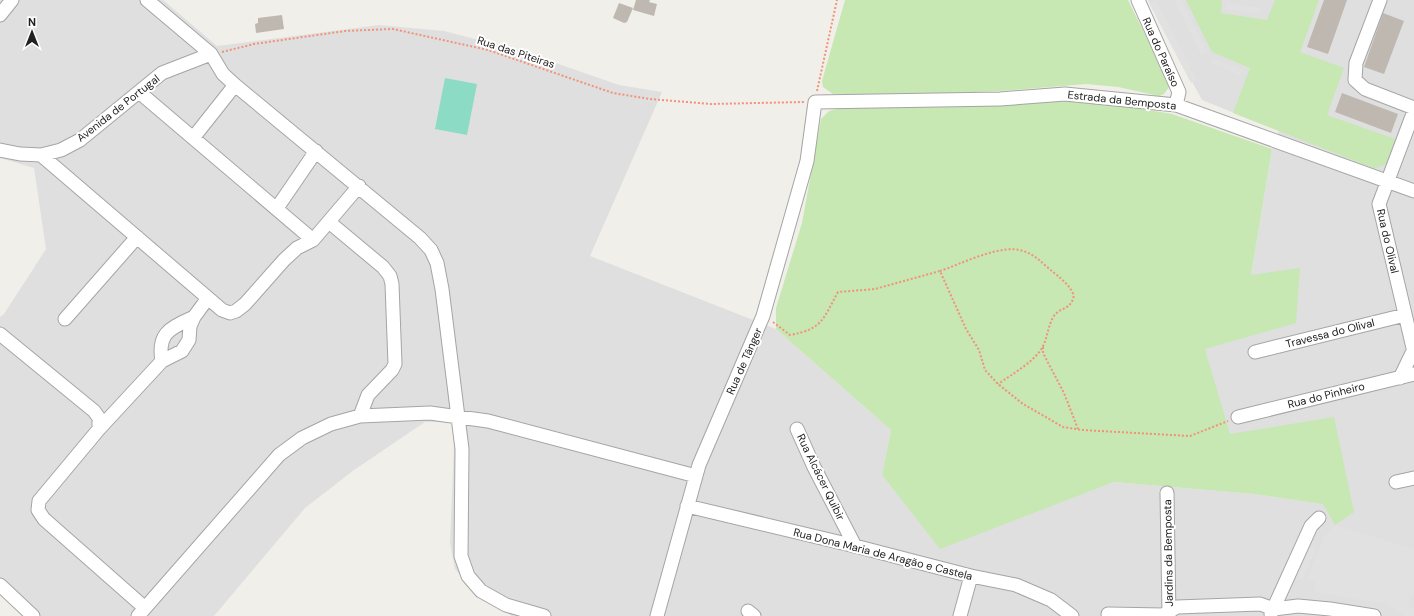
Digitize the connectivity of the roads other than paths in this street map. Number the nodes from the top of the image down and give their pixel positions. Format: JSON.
{"nodes":[{"id":1,"x":12,"y":0,"type":"edge"},
{"id":2,"x":147,"y":0,"type":"edge"},
{"id":3,"x":1138,"y":0,"type":"edge"},
{"id":4,"x":1380,"y":0,"type":"edge"},
{"id":5,"x":0,"y":15,"type":"edge"},
{"id":6,"x":212,"y":54,"type":"junction"},
{"id":7,"x":235,"y":85,"type":"junction"},
{"id":8,"x":139,"y":92,"type":"junction"},
{"id":9,"x":815,"y":102,"type":"joint"},
{"id":10,"x":1176,"y":105,"type":"junction"},
{"id":11,"x":1414,"y":108,"type":"edge"},
{"id":12,"x":1414,"y":111,"type":"edge"},
{"id":13,"x":193,"y":138,"type":"junction"},
{"id":14,"x":0,"y":150,"type":"edge"},
{"id":15,"x":316,"y":151,"type":"junction"},
{"id":16,"x":41,"y":155,"type":"junction"},
{"id":17,"x":1389,"y":181,"type":"junction"},
{"id":18,"x":358,"y":186,"type":"junction"},
{"id":19,"x":1414,"y":191,"type":"edge"},
{"id":20,"x":277,"y":208,"type":"junction"},
{"id":21,"x":329,"y":222,"type":"junction"},
{"id":22,"x":137,"y":237,"type":"junction"},
{"id":23,"x":313,"y":240,"type":"junction"},
{"id":24,"x":208,"y":298,"type":"junction"},
{"id":25,"x":1406,"y":314,"type":"junction"},
{"id":26,"x":194,"y":317,"type":"junction"},
{"id":27,"x":65,"y":319,"type":"dead end"},
{"id":28,"x":0,"y":334,"type":"edge"},
{"id":29,"x":1414,"y":351,"type":"edge"},
{"id":30,"x":1255,"y":352,"type":"dead end"},
{"id":31,"x":162,"y":361,"type":"junction"},
{"id":32,"x":1414,"y":374,"type":"edge"},
{"id":33,"x":1400,"y":378,"type":"junction"},
{"id":34,"x":360,"y":416,"type":"junction"},
{"id":35,"x":459,"y":416,"type":"junction"},
{"id":36,"x":1238,"y":417,"type":"road end"},
{"id":37,"x":99,"y":429,"type":"junction"},
{"id":38,"x":797,"y":429,"type":"dead end"},
{"id":39,"x":696,"y":476,"type":"junction"},
{"id":40,"x":1414,"y":478,"type":"edge"},
{"id":41,"x":1396,"y":482,"type":"dead end"},
{"id":42,"x":1166,"y":494,"type":"dead end"},
{"id":43,"x":687,"y":506,"type":"junction"},
{"id":44,"x":1319,"y":518,"type":"dead end"},
{"id":45,"x":855,"y":546,"type":"junction"},
{"id":46,"x":971,"y":576,"type":"junction"},
{"id":47,"x":0,"y":585,"type":"edge"},
{"id":48,"x":141,"y":612,"type":"edge"},
{"id":49,"x":1272,"y":612,"type":"edge"},
{"id":50,"x":1328,"y":612,"type":"edge"},
{"id":51,"x":1108,"y":614,"type":"dead end"},
{"id":52,"x":1169,"y":614,"type":"edge"},
{"id":53,"x":33,"y":616,"type":"edge"},
{"id":54,"x":544,"y":616,"type":"edge"},
{"id":55,"x":657,"y":616,"type":"edge"},
{"id":56,"x":960,"y":616,"type":"edge"},
{"id":57,"x":1072,"y":616,"type":"edge"},
{"id":58,"x":1374,"y":616,"type":"edge"}],
"edges":[{"from":1,"to":5,"type":"street"},
{"from":2,"to":6,"type":"street"},
{"from":3,"to":10,"type":"street","name":"Rua do Paraíso"},
{"from":4,"to":11,"type":"street"},
{"from":6,"to":7,"type":"street"},
{"from":6,"to":8,"type":"street","name":"Avenida de Portugal"},
{"from":7,"to":13,"type":"street"},
{"from":7,"to":15,"type":"street"},
{"from":8,"to":13,"type":"street"},
{"from":8,"to":16,"type":"street","name":"Avenida de Portugal"},
{"from":9,"to":10,"type":"street","name":"Estrada da Bemposta"},
{"from":9,"to":39,"type":"street","name":"Rua de Tânger"},
{"from":10,"to":17,"type":"street","name":"Estrada da Bemposta"},
{"from":12,"to":17,"type":"street","name":"Rua do Olival"},
{"from":13,"to":20,"type":"street"},
{"from":14,"to":16,"type":"street","name":"Avenida de Portugal"},
{"from":15,"to":18,"type":"street"},
{"from":15,"to":20,"type":"street"},
{"from":16,"to":22,"type":"street"},
{"from":17,"to":19,"type":"street","name":"Estrada da Bemposta"},
{"from":17,"to":25,"type":"street","name":"Rua do Olival"},
{"from":18,"to":21,"type":"street"},
{"from":18,"to":35,"type":"street"},
{"from":20,"to":23,"type":"street"},
{"from":21,"to":23,"type":"street"},
{"from":21,"to":34,"type":"street"},
{"from":22,"to":24,"type":"street"},
{"from":22,"to":27,"type":"street"},
{"from":23,"to":24,"type":"street"},
{"from":24,"to":26,"type":"street"},
{"from":25,"to":29,"type":"street","name":"Rua do Olival"},
{"from":25,"to":30,"type":"street","name":"Travessa do Olival"},
{"from":26,"to":31,"type":"street"},
{"from":26,"to":31,"type":"street"},
{"from":28,"to":37,"type":"street"},
{"from":29,"to":33,"type":"street","name":"Rua do Olival"},
{"from":31,"to":37,"type":"street"},
{"from":32,"to":33,"type":"street","name":"Rua do Pinheiro"},
{"from":33,"to":36,"type":"street","name":"Rua do Pinheiro"},
{"from":34,"to":35,"type":"street"},
{"from":34,"to":48,"type":"street"},
{"from":35,"to":39,"type":"street"},
{"from":35,"to":54,"type":"street"},
{"from":37,"to":48,"type":"street"},
{"from":38,"to":45,"type":"street","name":"Rua Alcácer Quibir"},
{"from":39,"to":43,"type":"street","name":"Rua de Tânger"},
{"from":40,"to":41,"type":"street"},
{"from":42,"to":52,"type":"street","name":"Jardins da Bemposta"},
{"from":43,"to":45,"type":"street","name":"Rua Dona Maria de Aragão e Castela"},
{"from":43,"to":55,"type":"street","name":"Rua de Tânger"},
{"from":44,"to":49,"type":"street"},
{"from":45,"to":46,"type":"street","name":"Rua Dona Maria de Aragão e Castela"},
{"from":46,"to":56,"type":"street"},
{"from":46,"to":57,"type":"street","name":"Rua Dona Maria de Aragão e Castela"},
{"from":47,"to":53,"type":"street"},
{"from":49,"to":50,"type":"street"},
{"from":49,"to":52,"type":"street","name":"Jardins da Bemposta"},
{"from":50,"to":58,"type":"street"},
{"from":51,"to":52,"type":"street","name":"Jardins da Bemposta"}]}
